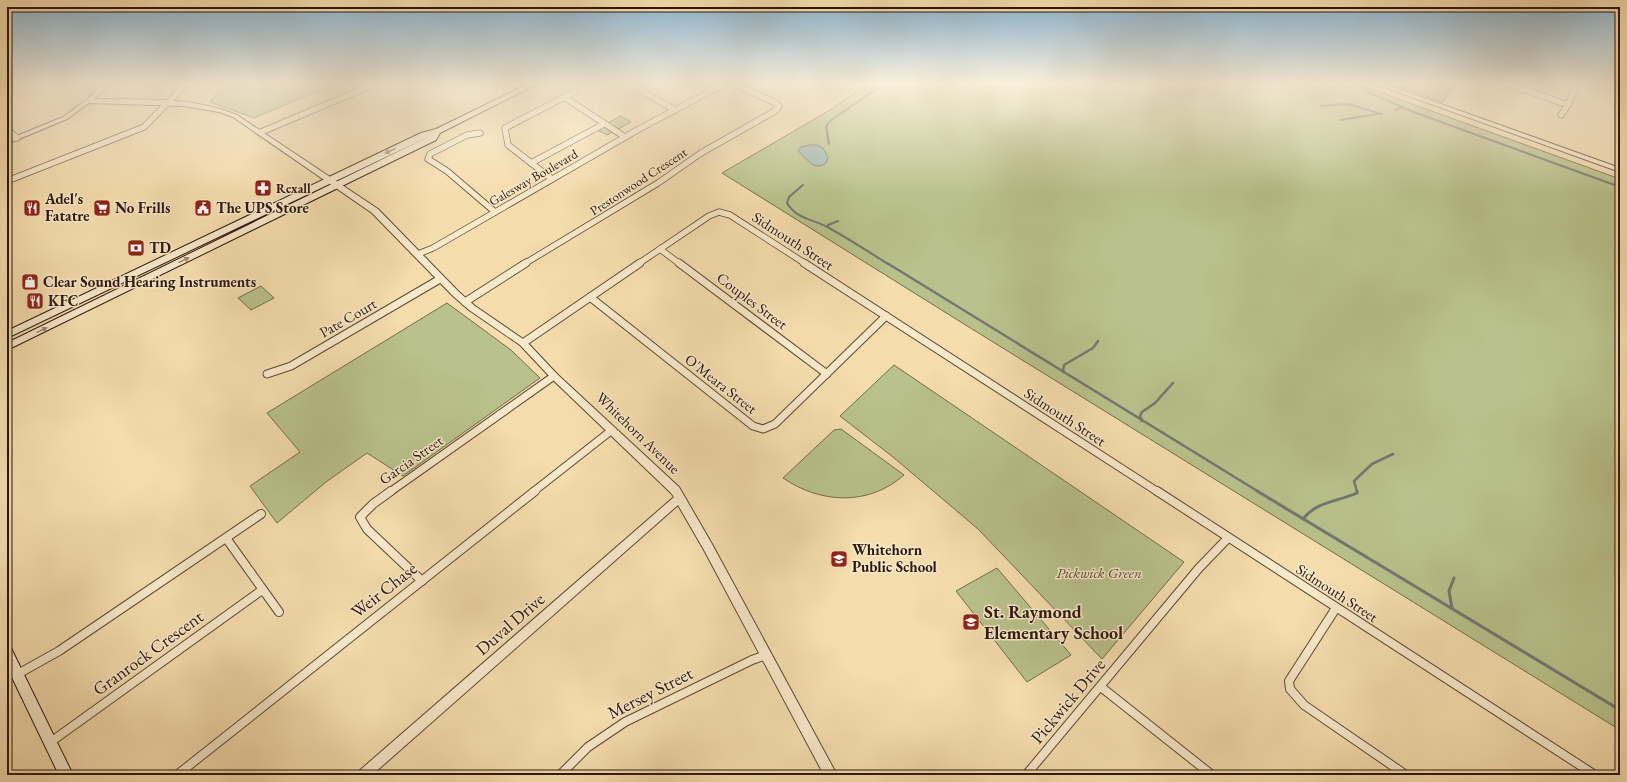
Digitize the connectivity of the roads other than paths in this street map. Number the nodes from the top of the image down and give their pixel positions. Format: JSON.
{"nodes":[{"id":1,"x":59,"y":120,"type":"edge"},
{"id":2,"x":151,"y":120,"type":"edge"},
{"id":3,"x":241,"y":120,"type":"edge"},
{"id":4,"x":288,"y":120,"type":"edge"},
{"id":5,"x":460,"y":120,"type":"edge"},
{"id":6,"x":520,"y":120,"type":"edge"},
{"id":7,"x":599,"y":120,"type":"edge"},
{"id":8,"x":656,"y":120,"type":"edge"},
{"id":9,"x":758,"y":120,"type":"edge"},
{"id":10,"x":1481,"y":120,"type":"edge"},
{"id":11,"x":604,"y":124,"type":"junction"},
{"id":12,"x":7,"y":129,"type":"edge"},
{"id":13,"x":439,"y":131,"type":"junction"},
{"id":14,"x":261,"y":132,"type":"junction"},
{"id":15,"x":480,"y":133,"type":"dead end"},
{"id":16,"x":625,"y":137,"type":"junction"},
{"id":17,"x":17,"y":138,"type":"junction"},
{"id":18,"x":7,"y":142,"type":"edge"},
{"id":19,"x":531,"y":163,"type":"junction"},
{"id":20,"x":1620,"y":170,"type":"edge"},
{"id":21,"x":330,"y":179,"type":"junction"},
{"id":22,"x":552,"y":179,"type":"junction"},
{"id":23,"x":7,"y":181,"type":"edge"},
{"id":24,"x":338,"y":185,"type":"junction"},
{"id":25,"x":495,"y":212,"type":"junction"},
{"id":26,"x":660,"y":249,"type":"junction"},
{"id":27,"x":418,"y":254,"type":"junction"},
{"id":28,"x":440,"y":279,"type":"junction"},
{"id":29,"x":590,"y":297,"type":"junction"},
{"id":30,"x":465,"y":302,"type":"junction"},
{"id":31,"x":886,"y":316,"type":"junction"},
{"id":32,"x":7,"y":335,"type":"edge"},
{"id":33,"x":522,"y":343,"type":"junction"},
{"id":34,"x":7,"y":347,"type":"edge"},
{"id":35,"x":268,"y":374,"type":"dead end"},
{"id":36,"x":827,"y":374,"type":"junction"},
{"id":37,"x":554,"y":376,"type":"junction"},
{"id":38,"x":612,"y":430,"type":"junction"},
{"id":39,"x":680,"y":498,"type":"junction"},
{"id":40,"x":262,"y":514,"type":"dead end"},
{"id":41,"x":226,"y":538,"type":"junction"},
{"id":42,"x":1228,"y":538,"type":"junction"},
{"id":43,"x":422,"y":581,"type":"junction"},
{"id":44,"x":262,"y":590,"type":"junction"},
{"id":45,"x":1336,"y":608,"type":"junction"},
{"id":46,"x":279,"y":612,"type":"dead end"},
{"id":47,"x":7,"y":652,"type":"edge"},
{"id":48,"x":766,"y":655,"type":"junction"},
{"id":49,"x":16,"y":675,"type":"junction"},
{"id":50,"x":1101,"y":687,"type":"junction"},
{"id":51,"x":52,"y":741,"type":"junction"},
{"id":52,"x":66,"y":775,"type":"edge"},
{"id":53,"x":177,"y":775,"type":"edge"},
{"id":54,"x":363,"y":775,"type":"edge"},
{"id":55,"x":560,"y":775,"type":"edge"},
{"id":56,"x":831,"y":775,"type":"edge"},
{"id":57,"x":1026,"y":775,"type":"edge"},
{"id":58,"x":1212,"y":775,"type":"edge"},
{"id":59,"x":1406,"y":775,"type":"edge"},
{"id":60,"x":1595,"y":775,"type":"edge"}],
"edges":[{"from":1,"to":17,"type":"street"},
{"from":2,"to":23,"type":"street"},
{"from":3,"to":14,"type":"street","name":"Whitehorn Avenue"},
{"from":4,"to":14,"type":"street"},
{"from":5,"to":13,"type":"main road"},
{"from":6,"to":19,"type":"street"},
{"from":7,"to":11,"type":"street"},
{"from":8,"to":16,"type":"street","name":"Galesway Boulevard"},
{"from":9,"to":30,"type":"street","name":"Prestonwood Crescent"},
{"from":10,"to":20,"type":"street"},
{"from":11,"to":16,"type":"street"},
{"from":11,"to":19,"type":"street"},
{"from":12,"to":17,"type":"street"},
{"from":13,"to":21,"type":"main road","one_way":true},
{"from":13,"to":24,"type":"main road"},
{"from":14,"to":21,"type":"street","name":"Whitehorn Avenue"},
{"from":15,"to":25,"type":"street"},
{"from":16,"to":22,"type":"street","name":"Galesway Boulevard"},
{"from":17,"to":18,"type":"street"},
{"from":19,"to":22,"type":"street"},
{"from":21,"to":24,"type":"street","name":"Whitehorn Avenue"},
{"from":21,"to":32,"type":"main road"},
{"from":22,"to":25,"type":"street","name":"Galesway Boulevard"},
{"from":24,"to":27,"type":"street","name":"Whitehorn Avenue"},
{"from":34,"to":24,"type":"main road","one_way":true},
{"from":25,"to":27,"type":"street","name":"Galesway Boulevard"},
{"from":26,"to":29,"type":"street","name":"Sidmouth Street"},
{"from":26,"to":31,"type":"street","name":"Sidmouth Street"},
{"from":26,"to":36,"type":"street","name":"Couples Street"},
{"from":27,"to":28,"type":"street","name":"Whitehorn Avenue"},
{"from":28,"to":30,"type":"street","name":"Whitehorn Avenue"},
{"from":28,"to":35,"type":"street","name":"Pate Court"},
{"from":29,"to":33,"type":"street","name":"Sidmouth Street"},
{"from":29,"to":36,"type":"street","name":"O'Meara Street"},
{"from":30,"to":33,"type":"street","name":"Whitehorn Avenue"},
{"from":31,"to":36,"type":"street","name":"O'Meara Street"},
{"from":31,"to":42,"type":"street","name":"Sidmouth Street"},
{"from":33,"to":37,"type":"street","name":"Whitehorn Avenue"},
{"from":37,"to":38,"type":"street","name":"Whitehorn Avenue"},
{"from":37,"to":43,"type":"street","name":"Garcia Street"},
{"from":38,"to":39,"type":"street","name":"Whitehorn Avenue"},
{"from":38,"to":43,"type":"street","name":"Weir Chase"},
{"from":39,"to":48,"type":"street","name":"Whitehorn Avenue"},
{"from":39,"to":54,"type":"street","name":"Duval Drive"},
{"from":40,"to":41,"type":"street"},
{"from":41,"to":44,"type":"street"},
{"from":41,"to":49,"type":"street"},
{"from":42,"to":45,"type":"street","name":"Sidmouth Street"},
{"from":42,"to":50,"type":"street","name":"Pickwick Drive"},
{"from":43,"to":53,"type":"street","name":"Weir Chase"},
{"from":44,"to":46,"type":"street"},
{"from":44,"to":51,"type":"street","name":"Granrock Crescent"},
{"from":45,"to":59,"type":"street"},
{"from":45,"to":60,"type":"street","name":"Sidmouth Street"},
{"from":47,"to":49,"type":"main road"},
{"from":48,"to":55,"type":"street","name":"Mersey Street"},
{"from":48,"to":56,"type":"street","name":"Whitehorn Avenue"},
{"from":49,"to":51,"type":"main road"},
{"from":50,"to":57,"type":"street","name":"Pickwick Drive"},
{"from":50,"to":58,"type":"street"},
{"from":51,"to":52,"type":"main road"}]}
